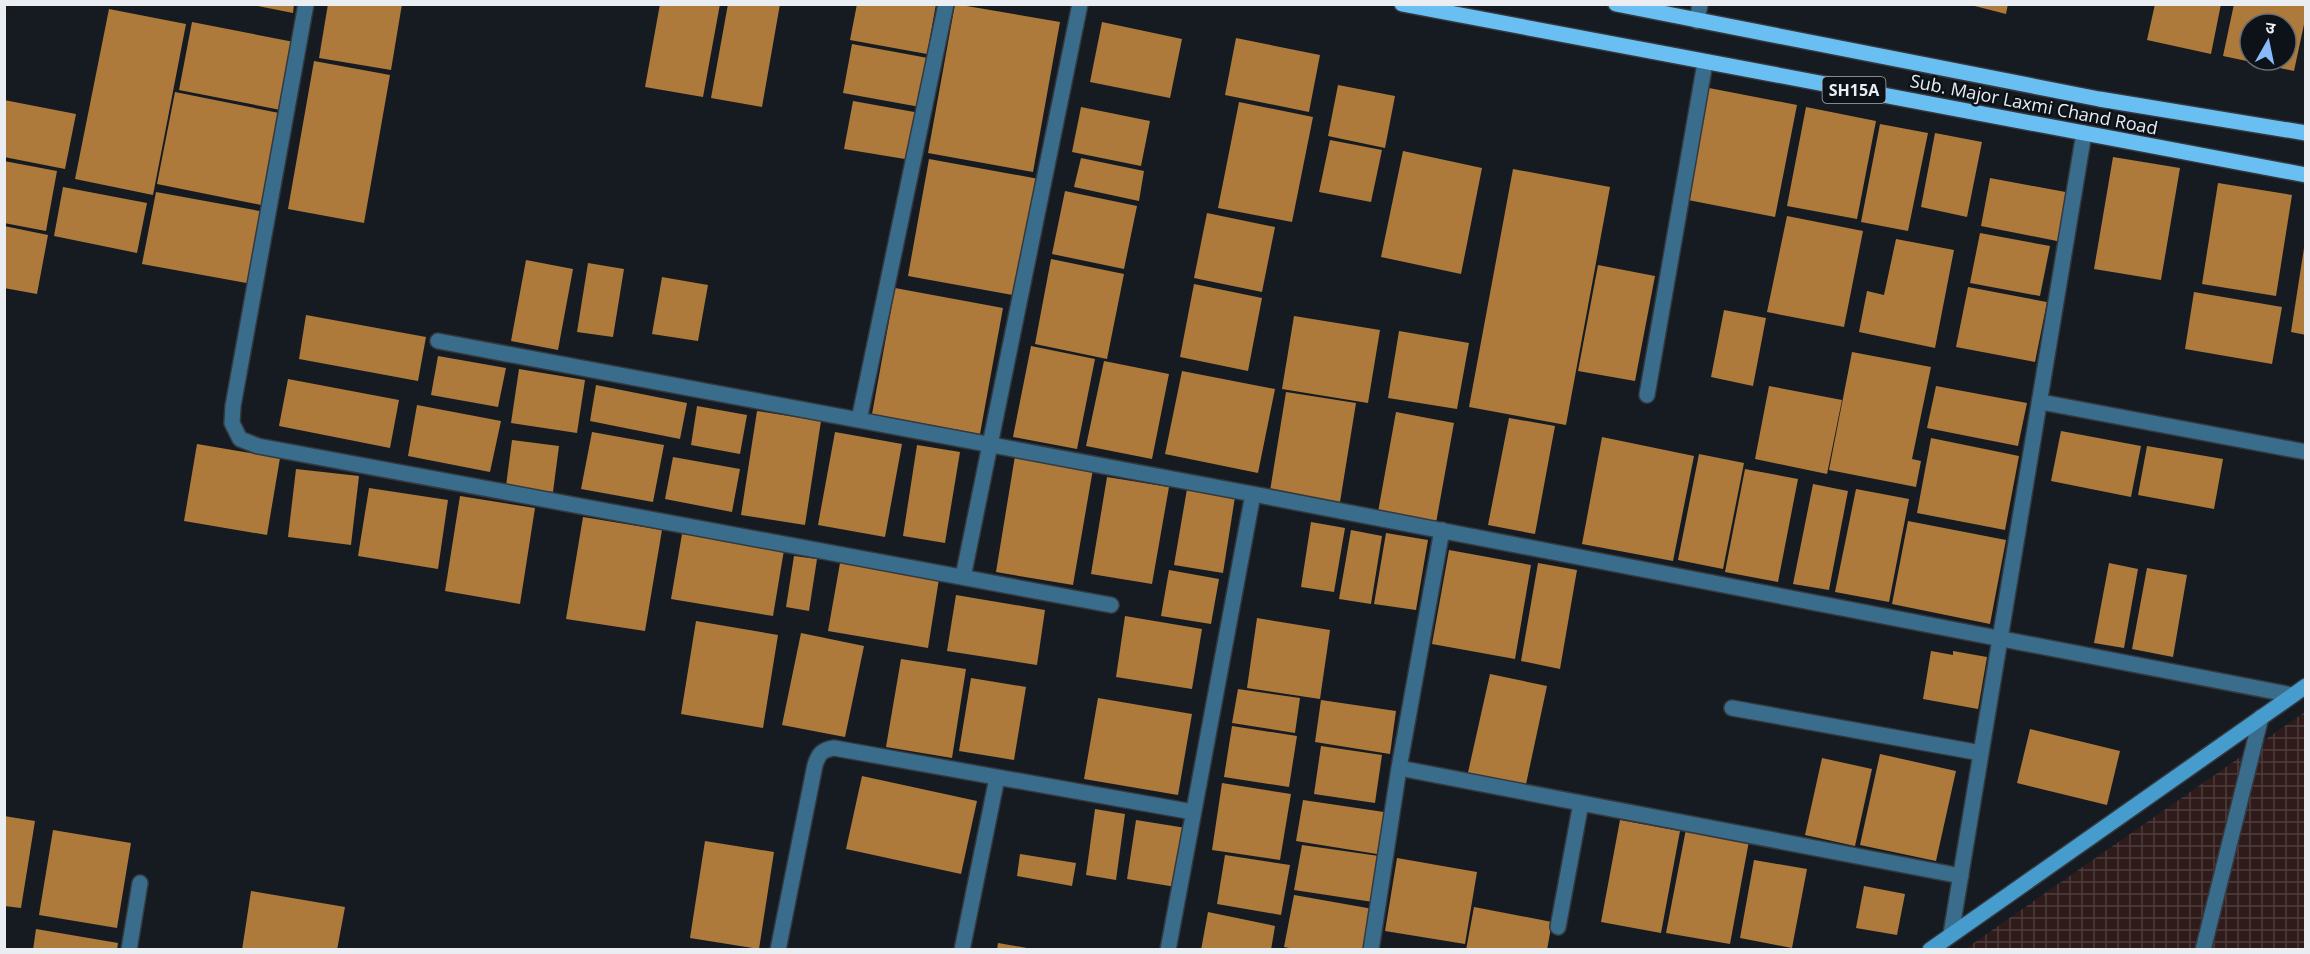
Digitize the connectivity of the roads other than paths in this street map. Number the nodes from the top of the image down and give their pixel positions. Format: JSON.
{"nodes":[{"id":1,"x":306,"y":4,"type":"edge"},
{"id":2,"x":946,"y":4,"type":"edge"},
{"id":3,"x":1080,"y":4,"type":"edge"},
{"id":4,"x":1402,"y":4,"type":"edge"},
{"id":5,"x":1616,"y":4,"type":"edge"},
{"id":6,"x":1700,"y":4,"type":"edge"},
{"id":7,"x":1697,"y":21,"type":"junction"},
{"id":8,"x":1704,"y":63,"type":"junction"},
{"id":9,"x":2084,"y":133,"type":"junction"},
{"id":10,"x":2306,"y":133,"type":"edge"},
{"id":11,"x":2306,"y":175,"type":"edge"},
{"id":12,"x":438,"y":341,"type":"dead end"},
{"id":13,"x":1647,"y":395,"type":"dead end"},
{"id":14,"x":2041,"y":402,"type":"junction"},
{"id":15,"x":859,"y":420,"type":"junction"},
{"id":16,"x":989,"y":444,"type":"junction"},
{"id":17,"x":2306,"y":452,"type":"edge"},
{"id":18,"x":1253,"y":494,"type":"junction"},
{"id":19,"x":1442,"y":530,"type":"junction"},
{"id":20,"x":963,"y":577,"type":"junction"},
{"id":21,"x":1111,"y":605,"type":"dead end"},
{"id":22,"x":2000,"y":640,"type":"junction"},
{"id":23,"x":2306,"y":686,"type":"edge"},
{"id":24,"x":2292,"y":695,"type":"junction"},
{"id":25,"x":1732,"y":708,"type":"dead end"},
{"id":26,"x":2261,"y":717,"type":"junction"},
{"id":27,"x":1981,"y":753,"type":"junction"},
{"id":28,"x":1399,"y":768,"type":"junction"},
{"id":29,"x":997,"y":778,"type":"junction"},
{"id":30,"x":1581,"y":803,"type":"junction"},
{"id":31,"x":1193,"y":812,"type":"junction"},
{"id":32,"x":1960,"y":876,"type":"junction"},
{"id":33,"x":140,"y":883,"type":"dead end"},
{"id":34,"x":1558,"y":927,"type":"dead end"},
{"id":35,"x":1951,"y":934,"type":"junction"},
{"id":36,"x":129,"y":950,"type":"edge"},
{"id":37,"x":778,"y":950,"type":"edge"},
{"id":38,"x":962,"y":950,"type":"edge"},
{"id":39,"x":1168,"y":950,"type":"edge"},
{"id":40,"x":1371,"y":950,"type":"edge"},
{"id":41,"x":1930,"y":950,"type":"edge"},
{"id":42,"x":2203,"y":950,"type":"edge"}],
"edges":[{"from":1,"to":20,"type":"street"},
{"from":2,"to":15,"type":"street"},
{"from":3,"to":16,"type":"street"},
{"from":4,"to":8,"type":"main road","name":"Sub. Major Laxmi Chand Road","number":"SH15A"},
{"from":5,"to":7,"type":"main road","name":"Sub. Major Laxmi Chand Road","number":"SH15A"},
{"from":6,"to":7,"type":"street"},
{"from":7,"to":10,"type":"main road","name":"Sub. Major Laxmi Chand Road","number":"SH15A"},
{"from":8,"to":9,"type":"main road","name":"Sub. Major Laxmi Chand Road","number":"SH15A"},
{"from":8,"to":13,"type":"street"},
{"from":9,"to":11,"type":"main road","name":"Sub. Major Laxmi Chand Road","number":"SH15A"},
{"from":9,"to":14,"type":"street"},
{"from":12,"to":15,"type":"street"},
{"from":14,"to":17,"type":"street"},
{"from":14,"to":22,"type":"street"},
{"from":15,"to":16,"type":"street"},
{"from":16,"to":18,"type":"street"},
{"from":16,"to":20,"type":"street"},
{"from":18,"to":19,"type":"street"},
{"from":18,"to":31,"type":"street"},
{"from":19,"to":22,"type":"street"},
{"from":19,"to":28,"type":"street"},
{"from":20,"to":21,"type":"street"},
{"from":22,"to":24,"type":"street"},
{"from":22,"to":27,"type":"street"},
{"from":23,"to":24,"type":"street"},
{"from":24,"to":26,"type":"street"},
{"from":25,"to":27,"type":"street"},
{"from":26,"to":35,"type":"street"},
{"from":26,"to":42,"type":"street"},
{"from":27,"to":32,"type":"street"},
{"from":28,"to":30,"type":"street"},
{"from":28,"to":40,"type":"street"},
{"from":29,"to":31,"type":"street"},
{"from":29,"to":37,"type":"street"},
{"from":29,"to":38,"type":"street"},
{"from":30,"to":32,"type":"street"},
{"from":30,"to":34,"type":"street"},
{"from":31,"to":39,"type":"street"},
{"from":32,"to":35,"type":"street"},
{"from":33,"to":36,"type":"street"},
{"from":35,"to":41,"type":"street"}]}
